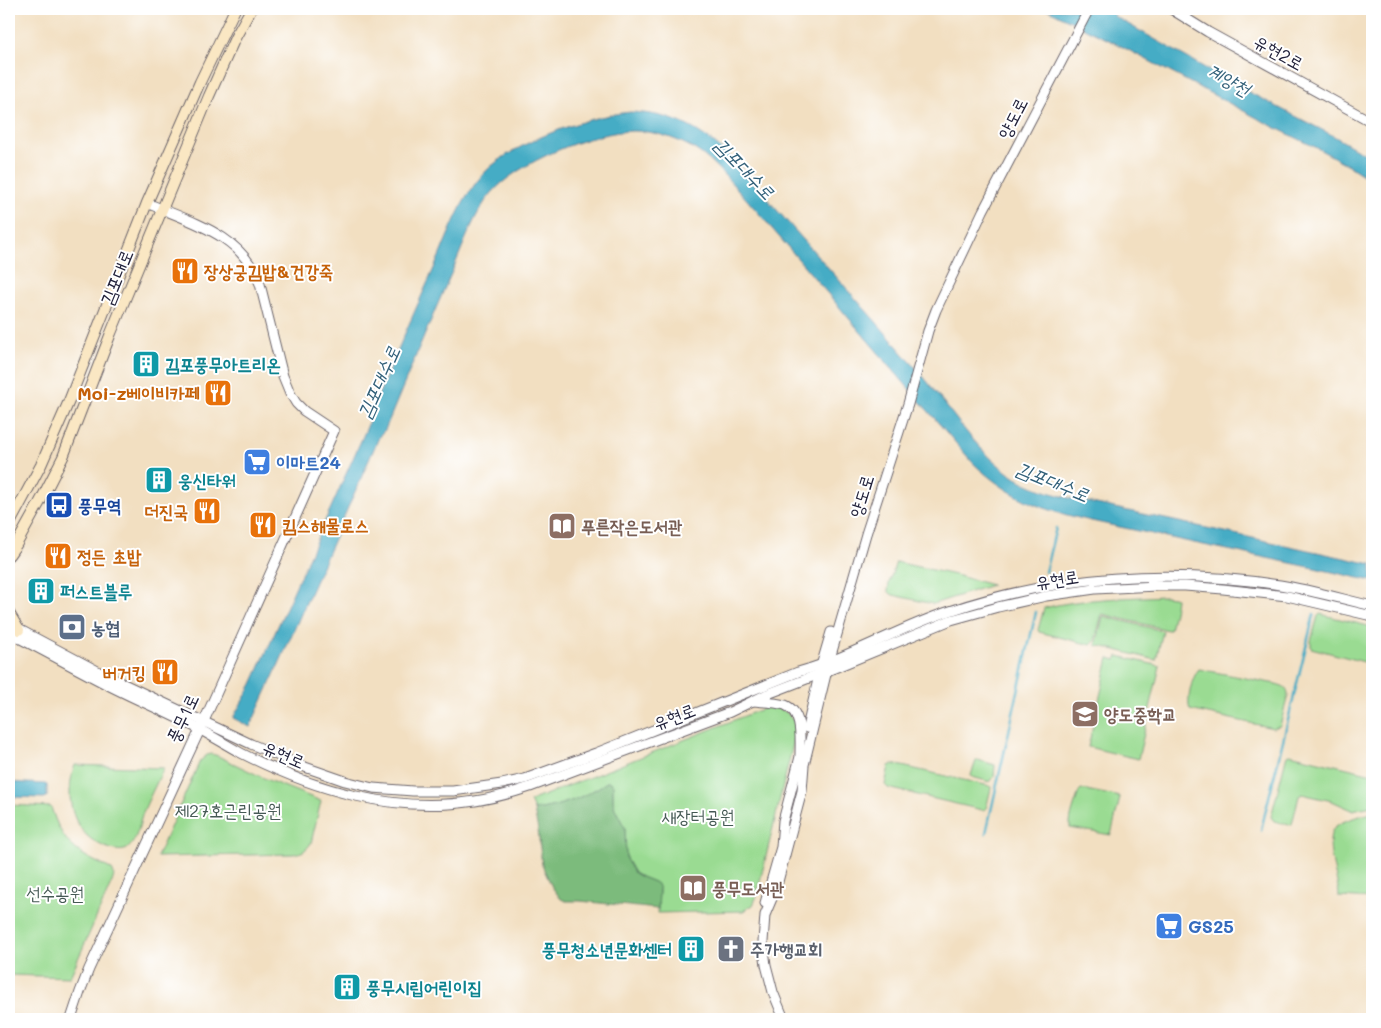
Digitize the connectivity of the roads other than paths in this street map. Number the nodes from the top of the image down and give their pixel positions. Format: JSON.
{"nodes":[{"id":1,"x":235,"y":9,"type":"edge"},
{"id":2,"x":251,"y":9,"type":"edge"},
{"id":3,"x":1082,"y":9,"type":"edge"},
{"id":4,"x":1089,"y":9,"type":"edge"},
{"id":5,"x":1171,"y":9,"type":"edge"},
{"id":6,"x":1069,"y":40,"type":"junction"},
{"id":7,"x":1372,"y":122,"type":"edge"},
{"id":8,"x":147,"y":203,"type":"junction"},
{"id":9,"x":162,"y":209,"type":"junction"},
{"id":10,"x":9,"y":525,"type":"edge"},
{"id":11,"x":9,"y":555,"type":"edge"},
{"id":12,"x":1372,"y":606,"type":"edge"},
{"id":13,"x":9,"y":613,"type":"edge"},
{"id":14,"x":1372,"y":616,"type":"edge"},
{"id":15,"x":9,"y":624,"type":"edge"},
{"id":16,"x":13,"y":633,"type":"edge"},
{"id":17,"x":824,"y":668,"type":"junction"},
{"id":18,"x":753,"y":701,"type":"junction"},
{"id":19,"x":200,"y":724,"type":"junction"},
{"id":20,"x":800,"y":755,"type":"junction"},
{"id":21,"x":66,"y":1019,"type":"edge"},
{"id":22,"x":71,"y":1019,"type":"edge"},
{"id":23,"x":778,"y":1019,"type":"edge"},
{"id":24,"x":784,"y":1019,"type":"edge"}],
"edges":[{"from":1,"to":8,"type":"main road","name":"김포대로"},
{"from":2,"to":9,"type":"main road","name":"김포대로"},
{"from":3,"to":6,"type":"street","name":"양도로"},
{"from":4,"to":6,"type":"street","name":"양도로"},
{"from":5,"to":7,"type":"street","name":"유현2로"},
{"from":6,"to":17,"type":"street","name":"양도로"},
{"from":8,"to":9,"type":"street"},
{"from":8,"to":10,"type":"main road","name":"김포대로"},
{"from":9,"to":11,"type":"main road","name":"김포대로"},
{"from":9,"to":19,"type":"street","name":"풍무1로"},
{"from":12,"to":17,"type":"street","name":"유현로"},
{"from":13,"to":16,"type":"main road"},
{"from":14,"to":17,"type":"street","name":"유현로"},
{"from":15,"to":16,"type":"street","name":"유현로"},
{"from":16,"to":19,"type":"street","name":"유현로"},
{"from":17,"to":18,"type":"street","name":"유현로"},
{"from":17,"to":19,"type":"street","name":"유현로"},
{"from":17,"to":20,"type":"street","name":"양도로"},
{"from":17,"to":24,"type":"street","name":"양도로"},
{"from":18,"to":19,"type":"street","name":"유현로"},
{"from":18,"to":20,"type":"street"},
{"from":19,"to":21,"type":"street","name":"풍무1로"},
{"from":19,"to":22,"type":"street","name":"풍무1로"},
{"from":20,"to":23,"type":"street","name":"양도로"}]}
